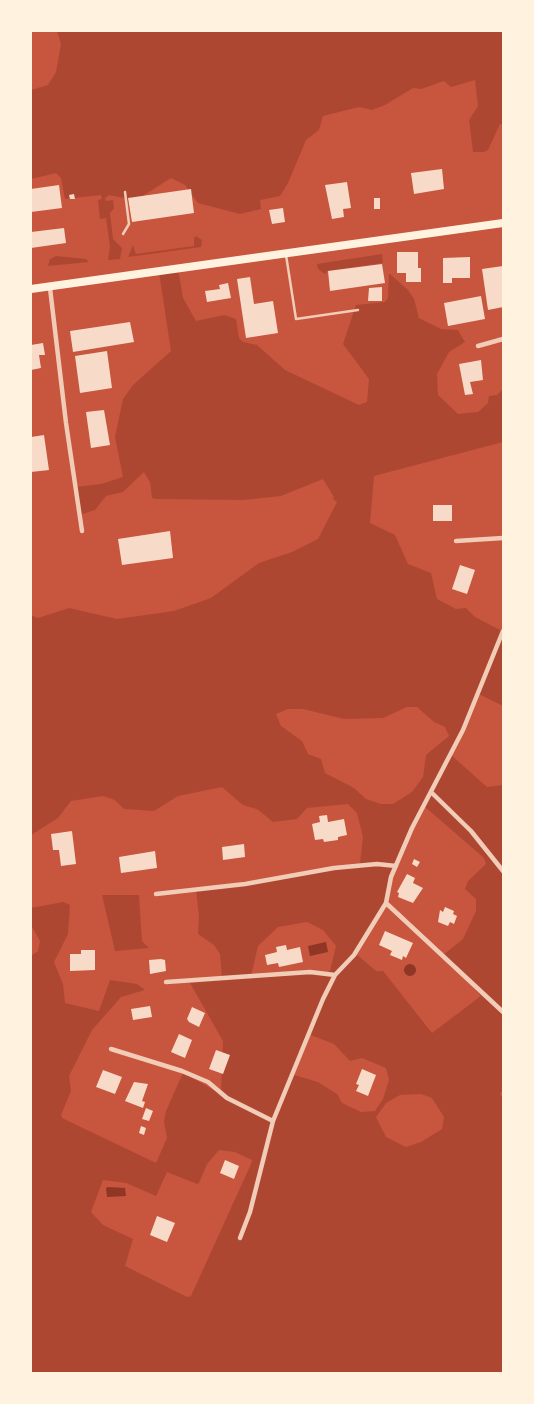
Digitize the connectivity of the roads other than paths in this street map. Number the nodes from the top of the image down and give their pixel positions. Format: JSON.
{"nodes":[{"id":1,"x":125,"y":192,"type":"dead end"},
{"id":2,"x":503,"y":223,"type":"edge"},
{"id":3,"x":123,"y":234,"type":"dead end"},
{"id":4,"x":286,"y":254,"type":"junction"},
{"id":5,"x":50,"y":288,"type":"junction"},
{"id":6,"x":31,"y":289,"type":"edge"},
{"id":7,"x":358,"y":310,"type":"dead end"},
{"id":8,"x":503,"y":339,"type":"edge"},
{"id":9,"x":478,"y":346,"type":"dead end"},
{"id":10,"x":82,"y":531,"type":"dead end"},
{"id":11,"x":503,"y":538,"type":"edge"},
{"id":12,"x":456,"y":541,"type":"dead end"},
{"id":13,"x":503,"y":631,"type":"edge"},
{"id":14,"x":432,"y":793,"type":"junction"},
{"id":15,"x":396,"y":866,"type":"junction"},
{"id":16,"x":503,"y":871,"type":"edge"},
{"id":17,"x":156,"y":894,"type":"dead end"},
{"id":18,"x":386,"y":903,"type":"junction"},
{"id":19,"x":336,"y":975,"type":"junction"},
{"id":20,"x":166,"y":982,"type":"dead end"},
{"id":21,"x":503,"y":1012,"type":"edge"},
{"id":22,"x":111,"y":1049,"type":"dead end"},
{"id":23,"x":273,"y":1121,"type":"junction"},
{"id":24,"x":240,"y":1238,"type":"dead end"}],
"edges":[{"from":1,"to":3,"type":"lane"},
{"from":2,"to":4,"type":"main road"},
{"from":4,"to":5,"type":"main road"},
{"from":4,"to":7,"type":"lane"},
{"from":5,"to":6,"type":"main road"},
{"from":5,"to":10,"type":"street"},
{"from":8,"to":9,"type":"street"},
{"from":11,"to":12,"type":"street"},
{"from":13,"to":14,"type":"street"},
{"from":14,"to":15,"type":"street"},
{"from":14,"to":16,"type":"street"},
{"from":15,"to":17,"type":"street"},
{"from":15,"to":18,"type":"street"},
{"from":18,"to":19,"type":"street"},
{"from":18,"to":21,"type":"street"},
{"from":19,"to":20,"type":"street"},
{"from":19,"to":23,"type":"street"},
{"from":22,"to":23,"type":"street"},
{"from":23,"to":24,"type":"street"}]}
